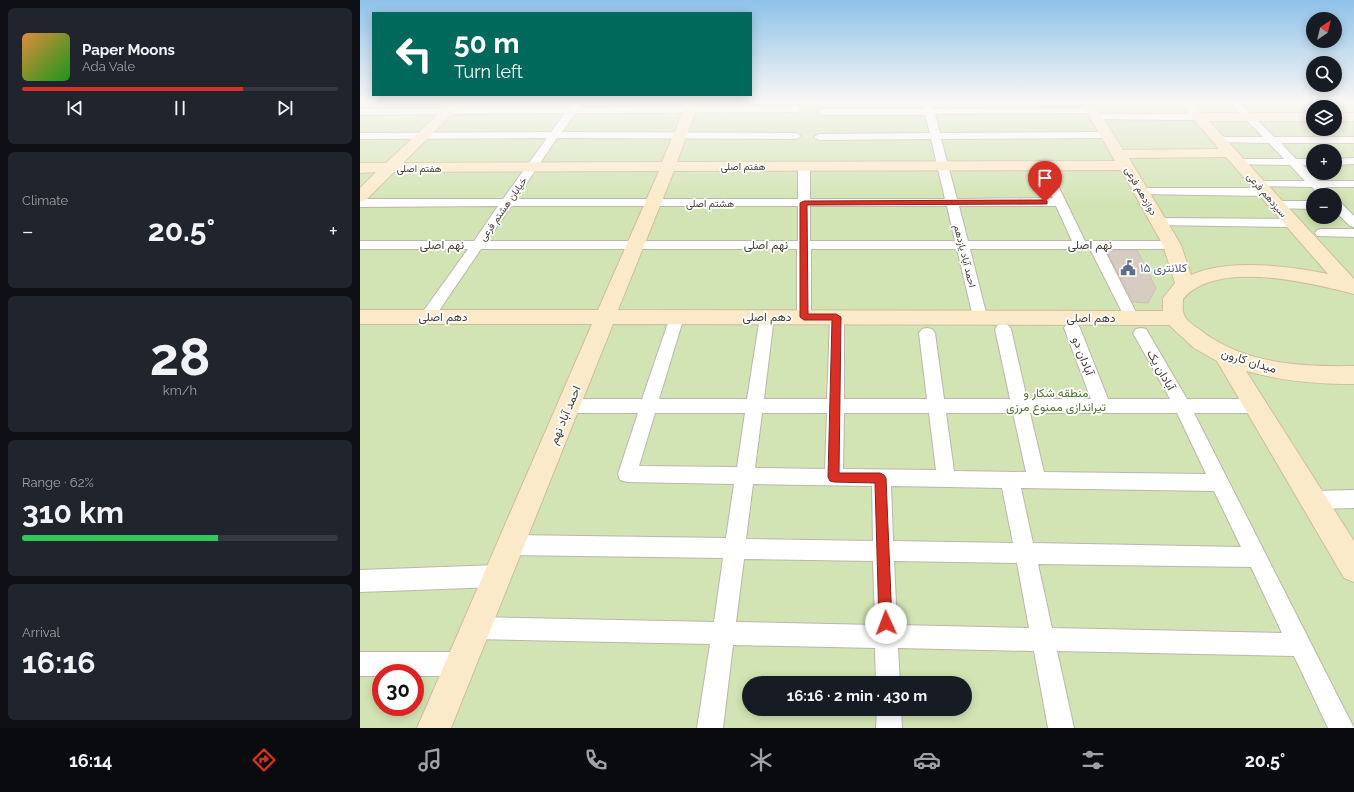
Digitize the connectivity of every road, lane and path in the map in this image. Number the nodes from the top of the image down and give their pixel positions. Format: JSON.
{"nodes":[{"id":1,"x":360,"y":136,"type":"edge"},
{"id":2,"x":423,"y":136,"type":"junction"},
{"id":3,"x":427,"y":136,"type":"edge"},
{"id":4,"x":554,"y":136,"type":"edge"},
{"id":5,"x":680,"y":136,"type":"edge"},
{"id":6,"x":793,"y":136,"type":"edge"},
{"id":7,"x":796,"y":136,"type":"dead end"},
{"id":8,"x":936,"y":136,"type":"junction"},
{"id":9,"x":941,"y":136,"type":"edge"},
{"id":10,"x":1109,"y":136,"type":"edge"},
{"id":11,"x":1215,"y":136,"type":"edge"},
{"id":12,"x":1267,"y":136,"type":"edge"},
{"id":13,"x":819,"y":137,"type":"dead end"},
{"id":14,"x":1219,"y":140,"type":"junction"},
{"id":15,"x":1271,"y":140,"type":"junction"},
{"id":16,"x":1349,"y":140,"type":"edge"},
{"id":17,"x":1354,"y":148,"type":"edge"},
{"id":18,"x":1234,"y":157,"type":"junction"},
{"id":19,"x":1122,"y":160,"type":"junction"},
{"id":20,"x":1293,"y":162,"type":"junction"},
{"id":21,"x":1306,"y":162,"type":"edge"},
{"id":22,"x":1342,"y":162,"type":"edge"},
{"id":23,"x":1354,"y":162,"type":"edge"},
{"id":24,"x":804,"y":166,"type":"junction"},
{"id":25,"x":943,"y":166,"type":"junction"},
{"id":26,"x":1043,"y":166,"type":"junction"},
{"id":27,"x":532,"y":167,"type":"junction"},
{"id":28,"x":668,"y":167,"type":"junction"},
{"id":29,"x":360,"y":168,"type":"edge"},
{"id":30,"x":390,"y":168,"type":"junction"},
{"id":31,"x":1315,"y":184,"type":"junction"},
{"id":32,"x":1354,"y":184,"type":"edge"},
{"id":33,"x":1261,"y":188,"type":"junction"},
{"id":34,"x":1319,"y":188,"type":"edge"},
{"id":35,"x":1142,"y":192,"type":"junction"},
{"id":36,"x":360,"y":197,"type":"edge"},
{"id":37,"x":952,"y":202,"type":"junction"},
{"id":38,"x":1060,"y":202,"type":"junction"},
{"id":39,"x":360,"y":203,"type":"edge"},
{"id":40,"x":507,"y":203,"type":"junction"},
{"id":41,"x":653,"y":203,"type":"junction"},
{"id":42,"x":804,"y":203,"type":"junction"},
{"id":43,"x":1277,"y":205,"type":"junction"},
{"id":44,"x":1306,"y":205,"type":"edge"},
{"id":45,"x":1342,"y":205,"type":"edge"},
{"id":46,"x":1354,"y":205,"type":"edge"},
{"id":47,"x":1342,"y":212,"type":"edge"},
{"id":48,"x":1158,"y":222,"type":"junction"},
{"id":49,"x":1292,"y":223,"type":"junction"},
{"id":50,"x":1354,"y":223,"type":"edge"},
{"id":51,"x":1321,"y":232,"type":"dead end"},
{"id":52,"x":1354,"y":233,"type":"edge"},
{"id":53,"x":360,"y":245,"type":"edge"},
{"id":54,"x":478,"y":245,"type":"junction"},
{"id":55,"x":636,"y":245,"type":"junction"},
{"id":56,"x":804,"y":245,"type":"junction"},
{"id":57,"x":962,"y":245,"type":"junction"},
{"id":58,"x":1080,"y":245,"type":"junction"},
{"id":59,"x":1095,"y":245,"type":"junction"},
{"id":60,"x":1172,"y":245,"type":"junction"},
{"id":61,"x":1185,"y":285,"type":"junction"},
{"id":62,"x":1352,"y":288,"type":"edge"},
{"id":63,"x":360,"y":317,"type":"edge"},
{"id":64,"x":427,"y":317,"type":"junction"},
{"id":65,"x":606,"y":317,"type":"junction"},
{"id":66,"x":677,"y":317,"type":"junction"},
{"id":67,"x":767,"y":317,"type":"junction"},
{"id":68,"x":804,"y":317,"type":"junction"},
{"id":69,"x":836,"y":317,"type":"junction"},
{"id":70,"x":980,"y":317,"type":"junction"},
{"id":71,"x":1174,"y":318,"type":"junction"},
{"id":72,"x":1136,"y":326,"type":"junction"},
{"id":73,"x":1072,"y":328,"type":"dead end"},
{"id":74,"x":1003,"y":329,"type":"dead end"},
{"id":75,"x":927,"y":333,"type":"dead end"},
{"id":76,"x":1225,"y":355,"type":"junction"},
{"id":77,"x":1354,"y":375,"type":"edge"},
{"id":78,"x":568,"y":406,"type":"junction"},
{"id":79,"x":648,"y":406,"type":"junction"},
{"id":80,"x":754,"y":406,"type":"junction"},
{"id":81,"x":834,"y":406,"type":"junction"},
{"id":82,"x":936,"y":406,"type":"junction"},
{"id":83,"x":1021,"y":406,"type":"junction"},
{"id":84,"x":1102,"y":406,"type":"junction"},
{"id":85,"x":1182,"y":406,"type":"junction"},
{"id":86,"x":1256,"y":406,"type":"junction"},
{"id":87,"x":745,"y":476,"type":"junction"},
{"id":88,"x":834,"y":477,"type":"junction"},
{"id":89,"x":880,"y":478,"type":"junction"},
{"id":90,"x":946,"y":479,"type":"junction"},
{"id":91,"x":1010,"y":480,"type":"junction"},
{"id":92,"x":1037,"y":480,"type":"junction"},
{"id":93,"x":1220,"y":483,"type":"junction"},
{"id":94,"x":1354,"y":499,"type":"edge"},
{"id":95,"x":1312,"y":500,"type":"junction"},
{"id":96,"x":510,"y":545,"type":"junction"},
{"id":97,"x":734,"y":548,"type":"junction"},
{"id":98,"x":883,"y":551,"type":"junction"},
{"id":99,"x":1025,"y":553,"type":"junction"},
{"id":100,"x":1256,"y":556,"type":"junction"},
{"id":101,"x":1354,"y":568,"type":"edge"},
{"id":102,"x":498,"y":576,"type":"junction"},
{"id":103,"x":360,"y":581,"type":"edge"},
{"id":104,"x":476,"y":628,"type":"junction"},
{"id":105,"x":723,"y":633,"type":"junction"},
{"id":106,"x":886,"y":637,"type":"junction"},
{"id":107,"x":1042,"y":640,"type":"junction"},
{"id":108,"x":1300,"y":645,"type":"junction"},
{"id":109,"x":360,"y":664,"type":"edge"},
{"id":110,"x":461,"y":664,"type":"junction"},
{"id":111,"x":888,"y":676,"type":"edge"},
{"id":112,"x":889,"y":716,"type":"edge"},
{"id":113,"x":434,"y":728,"type":"edge"},
{"id":114,"x":710,"y":728,"type":"edge"},
{"id":115,"x":889,"y":728,"type":"edge"},
{"id":116,"x":1061,"y":728,"type":"edge"},
{"id":117,"x":1341,"y":728,"type":"edge"}],
"edges":[{"from":1,"to":2,"type":"street"},
{"from":2,"to":3,"type":"street"},
{"from":2,"to":30,"type":"street"},
{"from":4,"to":27,"type":"street","name":"خیابان هشتم فرعی"},
{"from":5,"to":28,"type":"street","name":"احمد آباد نهم"},
{"from":6,"to":7,"type":"street"},
{"from":8,"to":9,"type":"street"},
{"from":8,"to":13,"type":"street"},
{"from":8,"to":25,"type":"street","name":"احمد آباد یازدهم"},
{"from":10,"to":19,"type":"street","name":"دوازدهم فرعی"},
{"from":11,"to":14,"type":"street","name":"سیزدهم فرعی"},
{"from":12,"to":15,"type":"street"},
{"from":14,"to":15,"type":"street"},
{"from":14,"to":18,"type":"street","name":"سیزدهم فرعی"},
{"from":15,"to":16,"type":"street"},
{"from":15,"to":20,"type":"street"},
{"from":16,"to":17,"type":"street"},
{"from":18,"to":19,"type":"street","name":"هفتم اصلی"},
{"from":18,"to":20,"type":"street"},
{"from":18,"to":33,"type":"street","name":"سیزدهم فرعی"},
{"from":19,"to":26,"type":"street","name":"هفتم اصلی"},
{"from":19,"to":35,"type":"street","name":"دوازدهم فرعی"},
{"from":20,"to":21,"type":"street"},
{"from":20,"to":31,"type":"street"},
{"from":22,"to":23,"type":"street"},
{"from":24,"to":25,"type":"street","name":"هفتم اصلی"},
{"from":24,"to":28,"type":"street","name":"هفتم اصلی"},
{"from":24,"to":42,"type":"street"},
{"from":25,"to":26,"type":"street","name":"هفتم اصلی"},
{"from":25,"to":37,"type":"street","name":"احمد آباد یازدهم"},
{"from":26,"to":38,"type":"street"},
{"from":27,"to":28,"type":"street","name":"هفتم اصلی"},
{"from":27,"to":30,"type":"street","name":"هفتم اصلی"},
{"from":27,"to":40,"type":"street","name":"خیابان هشتم فرعی"},
{"from":28,"to":41,"type":"street","name":"احمد آباد نهم"},
{"from":29,"to":30,"type":"street","name":"هفتم اصلی"},
{"from":30,"to":36,"type":"street"},
{"from":31,"to":32,"type":"street"},
{"from":31,"to":33,"type":"street"},
{"from":31,"to":34,"type":"street"},
{"from":33,"to":35,"type":"street"},
{"from":33,"to":43,"type":"street","name":"سیزدهم فرعی"},
{"from":35,"to":48,"type":"street","name":"دوازدهم فرعی"},
{"from":37,"to":38,"type":"street","name":"هشتم اصلی"},
{"from":37,"to":42,"type":"street","name":"هشتم اصلی"},
{"from":37,"to":57,"type":"street","name":"احمد آباد یازدهم"},
{"from":38,"to":58,"type":"street"},
{"from":39,"to":40,"type":"street","name":"هشتم اصلی"},
{"from":40,"to":41,"type":"street","name":"هشتم اصلی"},
{"from":40,"to":54,"type":"street","name":"خیابان هشتم فرعی"},
{"from":41,"to":42,"type":"street","name":"هشتم اصلی"},
{"from":41,"to":55,"type":"street","name":"احمد آباد نهم"},
{"from":42,"to":56,"type":"street"},
{"from":43,"to":44,"type":"street"},
{"from":43,"to":49,"type":"street","name":"سیزدهم فرعی"},
{"from":45,"to":46,"type":"street"},
{"from":47,"to":50,"type":"street"},
{"from":48,"to":49,"type":"street"},
{"from":48,"to":60,"type":"street","name":"دوازدهم فرعی"},
{"from":49,"to":62,"type":"street","name":"سیزدهم فرعی"},
{"from":51,"to":52,"type":"street"},
{"from":53,"to":54,"type":"street","name":"نهم اصلی"},
{"from":54,"to":55,"type":"street","name":"نهم اصلی"},
{"from":54,"to":64,"type":"street","name":"خیابان هشتم فرعی"},
{"from":55,"to":56,"type":"street","name":"نهم اصلی"},
{"from":55,"to":65,"type":"street","name":"احمد آباد نهم"},
{"from":56,"to":57,"type":"street","name":"نهم اصلی"},
{"from":56,"to":68,"type":"street"},
{"from":57,"to":58,"type":"street","name":"نهم اصلی"},
{"from":57,"to":70,"type":"street","name":"احمد آباد یازدهم"},
{"from":58,"to":59,"type":"street","name":"نهم اصلی"},
{"from":59,"to":60,"type":"street","name":"نهم اصلی"},
{"from":59,"to":72,"type":"street","name":"آبادان یک"},
{"from":60,"to":61,"type":"street","name":"دوازدهم فرعی"},
{"from":61,"to":62,"type":"street"},
{"from":61,"to":71,"type":"street"},
{"from":63,"to":64,"type":"street","name":"دهم اصلی"},
{"from":64,"to":65,"type":"street","name":"دهم اصلی"},
{"from":65,"to":66,"type":"street","name":"دهم اصلی"},
{"from":65,"to":78,"type":"street","name":"احمد آباد نهم"},
{"from":66,"to":67,"type":"street","name":"دهم اصلی"},
{"from":66,"to":79,"type":"street"},
{"from":67,"to":68,"type":"street","name":"دهم اصلی"},
{"from":67,"to":80,"type":"street"},
{"from":68,"to":69,"type":"street","name":"دهم اصلی"},
{"from":69,"to":70,"type":"street","name":"دهم اصلی"},
{"from":69,"to":81,"type":"street"},
{"from":70,"to":72,"type":"street","name":"دهم اصلی"},
{"from":71,"to":72,"type":"street","name":"دهم اصلی"},
{"from":71,"to":76,"type":"street","name":"میدان کارون"},
{"from":72,"to":85,"type":"street","name":"آبادان یک"},
{"from":73,"to":84,"type":"street","name":"آبادان دو"},
{"from":74,"to":83,"type":"street"},
{"from":75,"to":82,"type":"street"},
{"from":76,"to":77,"type":"street","name":"میدان کارون"},
{"from":76,"to":86,"type":"street"},
{"from":78,"to":79,"type":"street"},
{"from":78,"to":96,"type":"street","name":"احمد آباد نهم"},
{"from":79,"to":80,"type":"street"},
{"from":79,"to":87,"type":"street"},
{"from":80,"to":81,"type":"street"},
{"from":80,"to":87,"type":"street"},
{"from":81,"to":82,"type":"street"},
{"from":81,"to":88,"type":"street"},
{"from":82,"to":83,"type":"street"},
{"from":82,"to":90,"type":"street"},
{"from":83,"to":84,"type":"street"},
{"from":83,"to":92,"type":"street"},
{"from":84,"to":85,"type":"street"},
{"from":85,"to":86,"type":"street"},
{"from":85,"to":93,"type":"street","name":"آبادان یک"},
{"from":86,"to":95,"type":"street"},
{"from":87,"to":88,"type":"street"},
{"from":87,"to":97,"type":"street"},
{"from":88,"to":89,"type":"street"},
{"from":89,"to":90,"type":"street"},
{"from":89,"to":98,"type":"street"},
{"from":90,"to":91,"type":"street"},
{"from":91,"to":92,"type":"street"},
{"from":91,"to":99,"type":"street"},
{"from":92,"to":93,"type":"street"},
{"from":93,"to":100,"type":"street","name":"آبادان یک"},
{"from":94,"to":95,"type":"street"},
{"from":95,"to":101,"type":"street"},
{"from":96,"to":97,"type":"street"},
{"from":96,"to":102,"type":"street","name":"احمد آباد نهم"},
{"from":97,"to":98,"type":"street"},
{"from":97,"to":105,"type":"street"},
{"from":98,"to":99,"type":"street"},
{"from":98,"to":106,"type":"street"},
{"from":99,"to":100,"type":"street"},
{"from":99,"to":107,"type":"street"},
{"from":100,"to":108,"type":"street","name":"آبادان یک"},
{"from":102,"to":103,"type":"street"},
{"from":102,"to":104,"type":"street","name":"احمد آباد نهم"},
{"from":104,"to":105,"type":"street"},
{"from":104,"to":110,"type":"street","name":"احمد آباد نهم"},
{"from":105,"to":106,"type":"street"},
{"from":105,"to":114,"type":"street"},
{"from":106,"to":107,"type":"street"},
{"from":106,"to":111,"type":"street"},
{"from":107,"to":108,"type":"street"},
{"from":107,"to":116,"type":"street"},
{"from":108,"to":117,"type":"street","name":"آبادان یک"},
{"from":109,"to":110,"type":"street"},
{"from":110,"to":113,"type":"street","name":"احمد آباد نهم"},
{"from":112,"to":115,"type":"street"}]}
